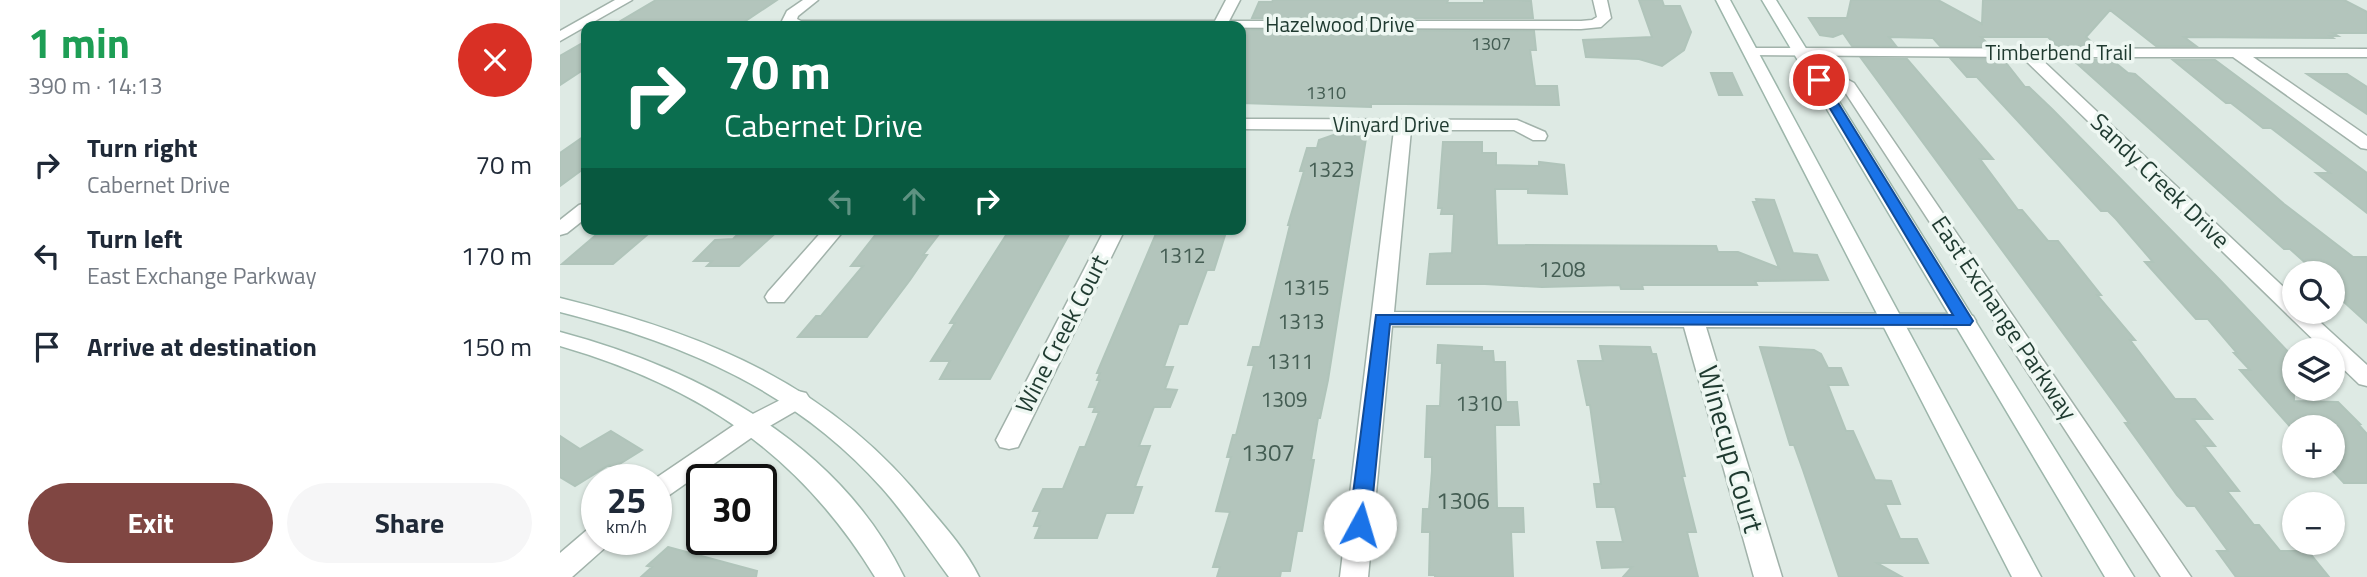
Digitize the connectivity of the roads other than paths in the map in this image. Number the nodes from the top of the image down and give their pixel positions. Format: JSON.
{"nodes":[{"id":1,"x":625,"y":0,"type":"edge"},
{"id":2,"x":811,"y":0,"type":"edge"},
{"id":3,"x":1233,"y":0,"type":"edge"},
{"id":4,"x":1600,"y":0,"type":"edge"},
{"id":5,"x":1723,"y":0,"type":"edge"},
{"id":6,"x":1769,"y":0,"type":"edge"},
{"id":7,"x":588,"y":21,"type":"edge"},
{"id":8,"x":789,"y":21,"type":"edge"},
{"id":9,"x":1222,"y":21,"type":"edge"},
{"id":10,"x":581,"y":25,"type":"edge"},
{"id":11,"x":1246,"y":25,"type":"edge"},
{"id":12,"x":560,"y":37,"type":"edge"},
{"id":13,"x":1751,"y":52,"type":"junction"},
{"id":14,"x":1802,"y":52,"type":"junction"},
{"id":15,"x":2026,"y":52,"type":"junction"},
{"id":16,"x":2237,"y":53,"type":"junction"},
{"id":17,"x":2367,"y":53,"type":"edge"},
{"id":18,"x":1819,"y":80,"type":"junction"},
{"id":19,"x":1246,"y":124,"type":"edge"},
{"id":20,"x":1403,"y":125,"type":"junction"},
{"id":21,"x":1539,"y":135,"type":"dead end"},
{"id":22,"x":2367,"y":144,"type":"edge"},
{"id":23,"x":581,"y":213,"type":"edge"},
{"id":24,"x":560,"y":229,"type":"edge"},
{"id":25,"x":830,"y":235,"type":"edge"},
{"id":26,"x":1112,"y":235,"type":"edge"},
{"id":27,"x":776,"y":297,"type":"dead end"},
{"id":28,"x":2282,"y":297,"type":"edge"},
{"id":29,"x":560,"y":305,"type":"edge"},
{"id":30,"x":1382,"y":319,"type":"junction"},
{"id":31,"x":1693,"y":320,"type":"junction"},
{"id":32,"x":1891,"y":320,"type":"junction"},
{"id":33,"x":1965,"y":321,"type":"junction"},
{"id":34,"x":2310,"y":324,"type":"edge"},
{"id":35,"x":560,"y":340,"type":"edge"},
{"id":36,"x":2367,"y":379,"type":"edge"},
{"id":37,"x":798,"y":399,"type":"junction"},
{"id":38,"x":751,"y":425,"type":"junction"},
{"id":39,"x":1009,"y":440,"type":"dead end"},
{"id":40,"x":672,"y":480,"type":"edge"},
{"id":41,"x":581,"y":551,"type":"edge"},
{"id":42,"x":560,"y":569,"type":"edge"},
{"id":43,"x":890,"y":577,"type":"edge"},
{"id":44,"x":965,"y":577,"type":"edge"},
{"id":45,"x":1354,"y":577,"type":"edge"},
{"id":46,"x":1768,"y":577,"type":"edge"},
{"id":47,"x":2026,"y":577,"type":"edge"},
{"id":48,"x":2120,"y":577,"type":"edge"},
{"id":49,"x":2177,"y":577,"type":"edge"}],
"edges":[{"from":1,"to":7,"type":"street"},
{"from":2,"to":8,"type":"street","name":"Hazelwood Drive"},
{"from":3,"to":9,"type":"street"},
{"from":4,"to":11,"type":"street","name":"Hazelwood Drive"},
{"from":5,"to":13,"type":"street"},
{"from":6,"to":14,"type":"street","name":"East Exchange Parkway"},
{"from":10,"to":12,"type":"street"},
{"from":13,"to":14,"type":"street","name":"Timberbend Trail"},
{"from":13,"to":32,"type":"street"},
{"from":14,"to":15,"type":"street","name":"Timberbend Trail"},
{"from":14,"to":18,"type":"street","name":"East Exchange Parkway"},
{"from":15,"to":16,"type":"street","name":"Timberbend Trail"},
{"from":15,"to":28,"type":"street","name":"Sandy Creek Drive"},
{"from":16,"to":17,"type":"street","name":"Timberbend Trail"},
{"from":16,"to":22,"type":"street"},
{"from":18,"to":33,"type":"street","name":"East Exchange Parkway"},
{"from":18,"to":49,"type":"street","name":"East Exchange Parkway"},
{"from":19,"to":20,"type":"street","name":"Vinyard Drive"},
{"from":20,"to":21,"type":"street","name":"Vinyard Drive"},
{"from":20,"to":30,"type":"street"},
{"from":23,"to":24,"type":"street"},
{"from":25,"to":27,"type":"street"},
{"from":26,"to":39,"type":"street","name":"Wine Creek Court"},
{"from":29,"to":37,"type":"street"},
{"from":30,"to":31,"type":"street"},
{"from":30,"to":45,"type":"street"},
{"from":31,"to":32,"type":"street"},
{"from":31,"to":46,"type":"street","name":"Winecup Court"},
{"from":32,"to":33,"type":"street"},
{"from":32,"to":47,"type":"street"},
{"from":33,"to":48,"type":"street","name":"East Exchange Parkway"},
{"from":34,"to":36,"type":"street","name":"Sandy Creek Drive"},
{"from":35,"to":38,"type":"street"},
{"from":37,"to":38,"type":"street"},
{"from":37,"to":44,"type":"street"},
{"from":38,"to":40,"type":"street"},
{"from":38,"to":43,"type":"street"},
{"from":41,"to":42,"type":"street"}]}
